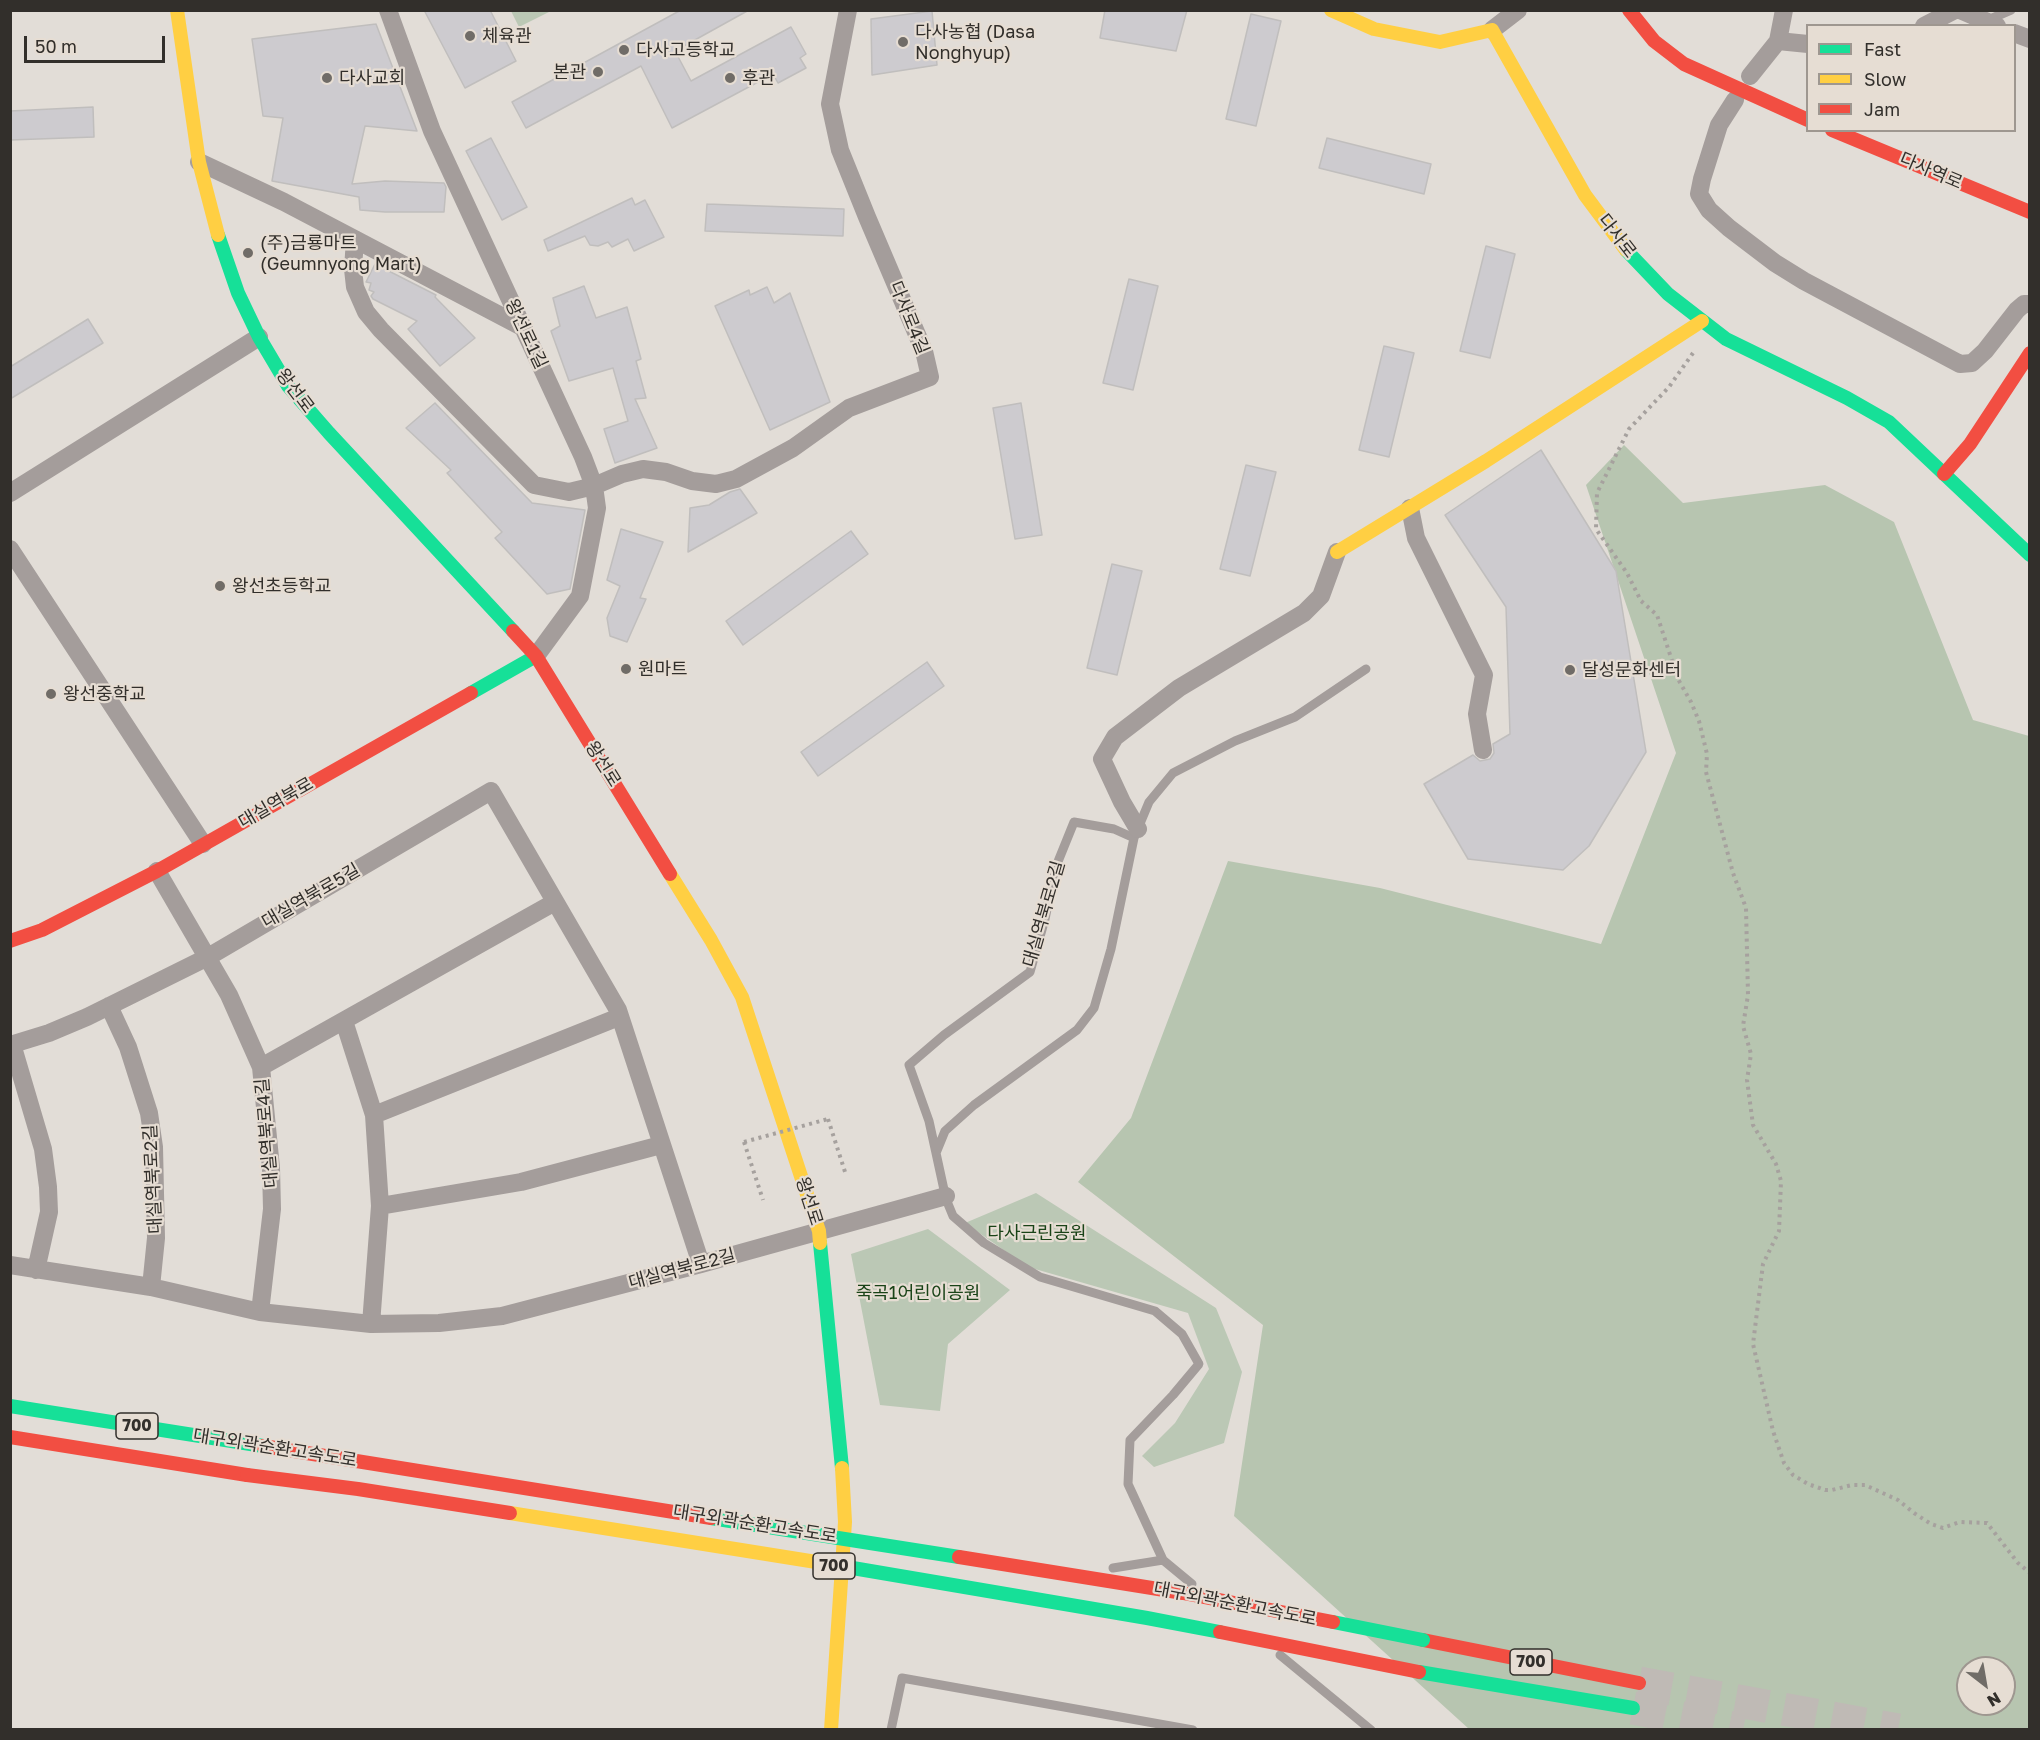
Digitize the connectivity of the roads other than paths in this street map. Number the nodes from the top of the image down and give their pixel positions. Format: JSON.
{"nodes":[{"id":1,"x":177,"y":10,"type":"edge"},
{"id":2,"x":388,"y":10,"type":"edge"},
{"id":3,"x":848,"y":10,"type":"edge"},
{"id":4,"x":1331,"y":10,"type":"edge"},
{"id":5,"x":1518,"y":10,"type":"edge"},
{"id":6,"x":1629,"y":10,"type":"edge"},
{"id":7,"x":1784,"y":10,"type":"edge"},
{"id":8,"x":1955,"y":10,"type":"edge"},
{"id":9,"x":1960,"y":10,"type":"edge"},
{"id":10,"x":2011,"y":10,"type":"edge"},
{"id":11,"x":1991,"y":23,"type":"edge"},
{"id":12,"x":1928,"y":24,"type":"edge"},
{"id":13,"x":1492,"y":30,"type":"junction"},
{"id":14,"x":1778,"y":41,"type":"junction"},
{"id":15,"x":1806,"y":44,"type":"edge"},
{"id":16,"x":1749,"y":76,"type":"dead end"},
{"id":17,"x":1734,"y":100,"type":"dead end"},
{"id":18,"x":1806,"y":119,"type":"edge"},
{"id":19,"x":1837,"y":132,"type":"edge"},
{"id":20,"x":199,"y":162,"type":"junction"},
{"id":21,"x":2030,"y":212,"type":"edge"},
{"id":22,"x":355,"y":239,"type":"junction"},
{"id":23,"x":2030,"y":304,"type":"edge"},
{"id":24,"x":1702,"y":321,"type":"junction"},
{"id":25,"x":524,"y":328,"type":"junction"},
{"id":26,"x":259,"y":337,"type":"junction"},
{"id":27,"x":2030,"y":353,"type":"edge"},
{"id":28,"x":1944,"y":474,"type":"junction"},
{"id":29,"x":594,"y":486,"type":"junction"},
{"id":30,"x":10,"y":493,"type":"edge"},
{"id":31,"x":1410,"y":508,"type":"junction"},
{"id":32,"x":10,"y":549,"type":"edge"},
{"id":33,"x":1337,"y":552,"type":"joint"},
{"id":34,"x":2030,"y":555,"type":"edge"},
{"id":35,"x":536,"y":656,"type":"junction"},
{"id":36,"x":1366,"y":669,"type":"dead end"},
{"id":37,"x":1483,"y":750,"type":"dead end"},
{"id":38,"x":1136,"y":833,"type":"junction"},
{"id":39,"x":203,"y":844,"type":"junction"},
{"id":40,"x":157,"y":871,"type":"junction"},
{"id":41,"x":555,"y":902,"type":"junction"},
{"id":42,"x":10,"y":941,"type":"edge"},
{"id":43,"x":208,"y":957,"type":"junction"},
{"id":44,"x":109,"y":1006,"type":"junction"},
{"id":45,"x":619,"y":1017,"type":"junction"},
{"id":46,"x":344,"y":1021,"type":"junction"},
{"id":47,"x":11,"y":1044,"type":"edge"},
{"id":48,"x":261,"y":1067,"type":"junction"},
{"id":49,"x":374,"y":1115,"type":"junction"},
{"id":50,"x":661,"y":1145,"type":"junction"},
{"id":51,"x":936,"y":1153,"type":"junction"},
{"id":52,"x":946,"y":1196,"type":"junction"},
{"id":53,"x":380,"y":1206,"type":"junction"},
{"id":54,"x":819,"y":1231,"type":"junction"},
{"id":55,"x":701,"y":1264,"type":"junction"},
{"id":56,"x":10,"y":1265,"type":"edge"},
{"id":57,"x":36,"y":1270,"type":"junction"},
{"id":58,"x":151,"y":1287,"type":"junction"},
{"id":59,"x":260,"y":1312,"type":"junction"},
{"id":60,"x":371,"y":1324,"type":"junction"},
{"id":61,"x":10,"y":1406,"type":"edge"},
{"id":62,"x":10,"y":1437,"type":"edge"},
{"id":63,"x":1163,"y":1560,"type":"junction"},
{"id":64,"x":926,"y":1570,"type":"dead end"},
{"id":65,"x":1036,"y":1579,"type":"dead end"},
{"id":66,"x":989,"y":1581,"type":"dead end"},
{"id":67,"x":1226,"y":1612,"type":"dead end"},
{"id":68,"x":1244,"y":1626,"type":"dead end"},
{"id":69,"x":1639,"y":1683,"type":"tunnel mouth"},
{"id":70,"x":1633,"y":1708,"type":"tunnel mouth"},
{"id":71,"x":831,"y":1730,"type":"edge"},
{"id":72,"x":891,"y":1730,"type":"edge"},
{"id":73,"x":1193,"y":1730,"type":"edge"},
{"id":74,"x":1371,"y":1730,"type":"edge"}],
"edges":[{"from":1,"to":20,"type":"main road","name":"왕선로"},
{"from":2,"to":25,"type":"street","name":"왕선로1길"},
{"from":3,"to":29,"type":"street","name":"다사로4길"},
{"from":4,"to":13,"type":"main road"},
{"from":5,"to":13,"type":"street"},
{"from":6,"to":18,"type":"main road"},
{"from":7,"to":14,"type":"street"},
{"from":8,"to":12,"type":"street"},
{"from":9,"to":11,"type":"street"},
{"from":10,"to":11,"type":"lane"},
{"from":13,"to":24,"type":"main road","name":"다사로"},
{"from":14,"to":15,"type":"street"},
{"from":14,"to":16,"type":"street"},
{"from":17,"to":23,"type":"street"},
{"from":19,"to":21,"type":"main road","name":"다사역로"},
{"from":20,"to":22,"type":"street"},
{"from":20,"to":26,"type":"main road","name":"왕선로"},
{"from":22,"to":25,"type":"street"},
{"from":22,"to":29,"type":"street"},
{"from":24,"to":28,"type":"main road","name":"다사로"},
{"from":24,"to":31,"type":"main road"},
{"from":25,"to":29,"type":"street","name":"왕선로1길"},
{"from":26,"to":30,"type":"street"},
{"from":26,"to":35,"type":"main road","name":"왕선로"},
{"from":27,"to":28,"type":"main road"},
{"from":28,"to":34,"type":"main road","name":"다사로"},
{"from":29,"to":35,"type":"street","name":"왕선로1길"},
{"from":31,"to":33,"type":"main road"},
{"from":31,"to":37,"type":"street"},
{"from":32,"to":39,"type":"street"},
{"from":33,"to":38,"type":"street"},
{"from":35,"to":39,"type":"main road","name":"대실역북로"},
{"from":35,"to":54,"type":"main road","name":"왕선로"},
{"from":36,"to":38,"type":"lane"},
{"from":38,"to":51,"type":"lane"},
{"from":38,"to":51,"type":"lane","name":"대실역북로2길"},
{"from":39,"to":40,"type":"main road","name":"대실역북로"},
{"from":40,"to":42,"type":"main road","name":"대실역북로"},
{"from":40,"to":43,"type":"street","name":"대실역북로4길"},
{"from":41,"to":43,"type":"street","name":"대실역북로5길"},
{"from":41,"to":45,"type":"street","name":"대실역북로5길"},
{"from":41,"to":46,"type":"street"},
{"from":43,"to":44,"type":"street","name":"대실역북로5길"},
{"from":43,"to":48,"type":"street","name":"대실역북로4길"},
{"from":44,"to":47,"type":"street","name":"대실역북로5길"},
{"from":44,"to":58,"type":"street","name":"대실역북로2길"},
{"from":45,"to":49,"type":"street"},
{"from":45,"to":50,"type":"street","name":"대실역북로5길"},
{"from":46,"to":48,"type":"street"},
{"from":46,"to":49,"type":"street"},
{"from":47,"to":57,"type":"street"},
{"from":48,"to":59,"type":"street","name":"대실역북로4길"},
{"from":49,"to":53,"type":"street"},
{"from":50,"to":53,"type":"street"},
{"from":50,"to":55,"type":"street","name":"대실역북로5길"},
{"from":51,"to":52,"type":"lane","name":"대실역북로2길"},
{"from":52,"to":54,"type":"street","name":"대실역북로2길"},
{"from":52,"to":63,"type":"lane"},
{"from":53,"to":60,"type":"street"},
{"from":54,"to":55,"type":"street","name":"대실역북로2길"},
{"from":54,"to":71,"type":"main road","name":"왕선로"},
{"from":55,"to":60,"type":"street","name":"대실역북로2길"},
{"from":56,"to":57,"type":"street","name":"대실역북로2길"},
{"from":57,"to":58,"type":"street","name":"대실역북로2길"},
{"from":58,"to":59,"type":"street","name":"대실역북로2길"},
{"from":59,"to":60,"type":"street","name":"대실역북로2길"},
{"from":61,"to":69,"type":"main road","name":"대구외곽순환고속도로","number":"700","bridge":true},
{"from":62,"to":70,"type":"main road","name":"대구외곽순환고속도로","number":"700","bridge":true},
{"from":63,"to":65,"type":"lane"},
{"from":63,"to":67,"type":"lane"},
{"from":64,"to":66,"type":"lane"},
{"from":68,"to":74,"type":"lane"},
{"from":72,"to":73,"type":"lane"}]}
